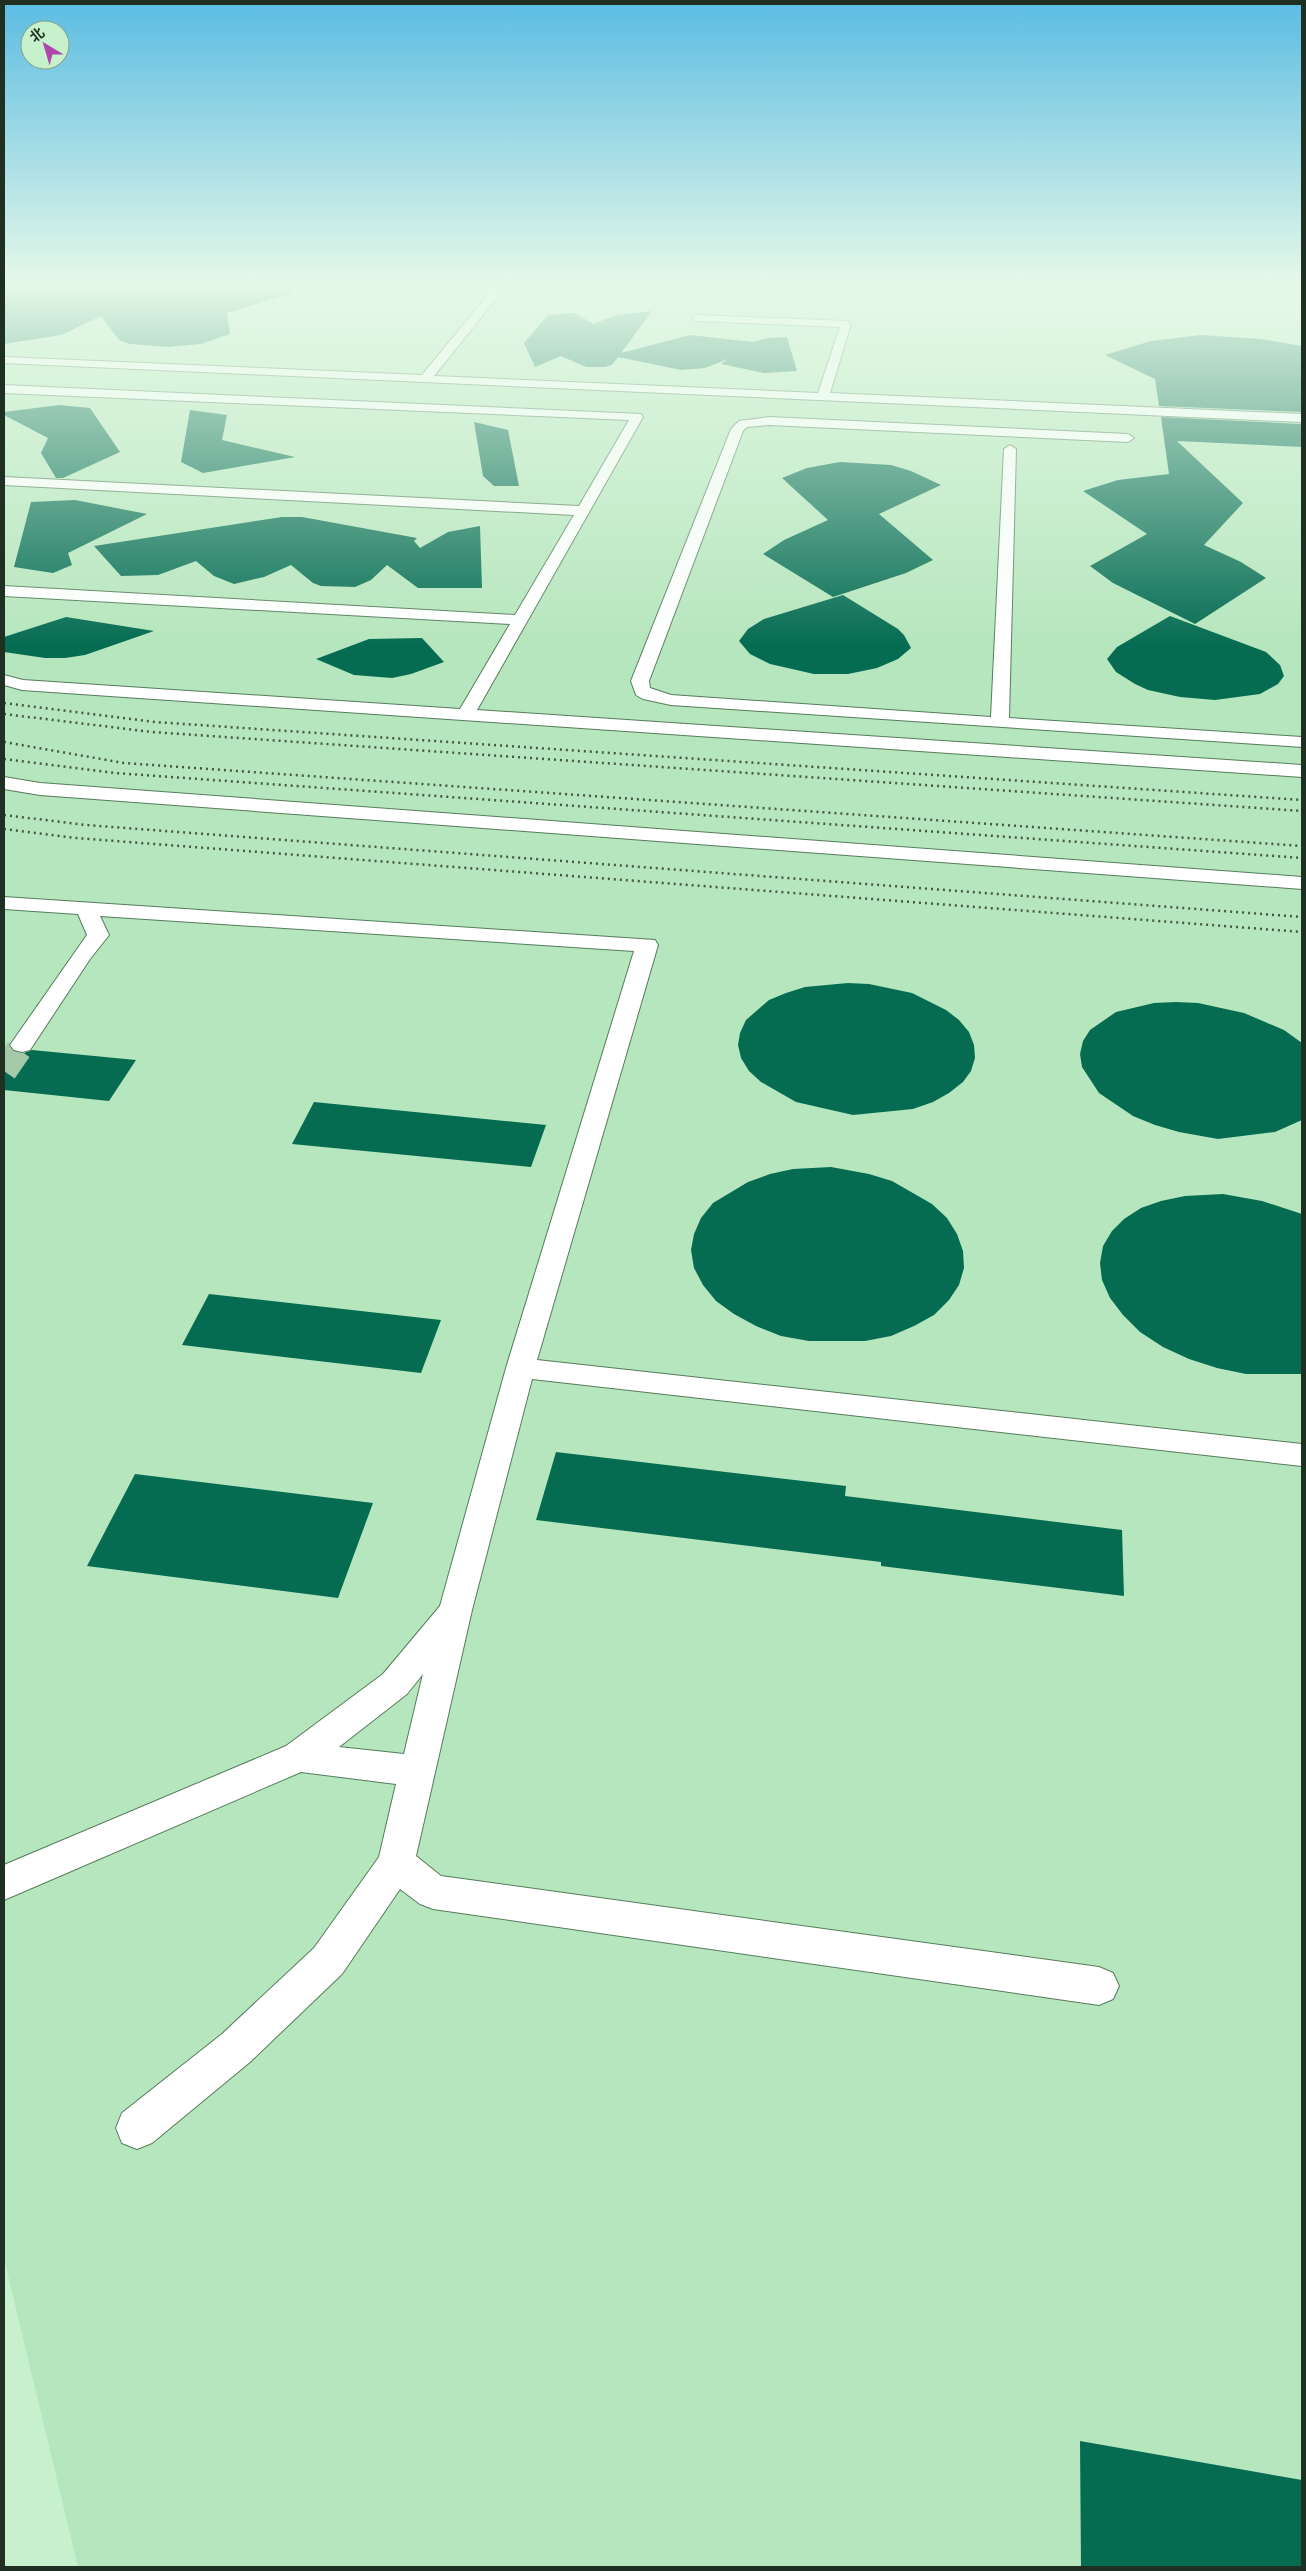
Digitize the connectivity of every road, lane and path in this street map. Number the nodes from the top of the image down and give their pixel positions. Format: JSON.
{"nodes":[{"id":1,"x":366,"y":405,"type":"edge"},
{"id":2,"x":1019,"y":405,"type":"edge"},
{"id":3,"x":1302,"y":418,"type":"edge"},
{"id":4,"x":1128,"y":438,"type":"dead end"},
{"id":5,"x":1010,"y":449,"type":"dead end"},
{"id":6,"x":4,"y":481,"type":"edge"},
{"id":7,"x":584,"y":510,"type":"junction"},
{"id":8,"x":4,"y":590,"type":"edge"},
{"id":9,"x":521,"y":620,"type":"junction"},
{"id":10,"x":4,"y":680,"type":"edge"},
{"id":11,"x":466,"y":716,"type":"junction"},
{"id":12,"x":1000,"y":723,"type":"junction"},
{"id":13,"x":1302,"y":742,"type":"edge"},
{"id":14,"x":1302,"y":771,"type":"edge"},
{"id":15,"x":4,"y":782,"type":"edge"},
{"id":16,"x":1302,"y":883,"type":"edge"},
{"id":17,"x":4,"y":903,"type":"edge"},
{"id":18,"x":86,"y":909,"type":"junction"},
{"id":19,"x":22,"y":1045,"type":"tunnel mouth"},
{"id":20,"x":520,"y":1368,"type":"junction"},
{"id":21,"x":1302,"y":1455,"type":"edge"},
{"id":22,"x":455,"y":1610,"type":"junction"},
{"id":23,"x":299,"y":1757,"type":"junction"},
{"id":24,"x":417,"y":1771,"type":"junction"},
{"id":25,"x":396,"y":1864,"type":"junction"},
{"id":26,"x":4,"y":1883,"type":"edge"},
{"id":27,"x":1099,"y":1986,"type":"dead end"},
{"id":28,"x":137,"y":2128,"type":"dead end"}],
"edges":[{"from":1,"to":7,"type":"street"},
{"from":2,"to":3,"type":"street"},
{"from":4,"to":12,"type":"street"},
{"from":5,"to":12,"type":"street"},
{"from":6,"to":7,"type":"street"},
{"from":7,"to":9,"type":"street"},
{"from":8,"to":9,"type":"street"},
{"from":9,"to":11,"type":"street"},
{"from":10,"to":11,"type":"street"},
{"from":11,"to":14,"type":"street"},
{"from":12,"to":13,"type":"street"},
{"from":15,"to":16,"type":"street"},
{"from":17,"to":18,"type":"street"},
{"from":18,"to":19,"type":"street"},
{"from":18,"to":20,"type":"street"},
{"from":20,"to":21,"type":"street"},
{"from":20,"to":22,"type":"street"},
{"from":22,"to":23,"type":"street"},
{"from":22,"to":24,"type":"street"},
{"from":23,"to":24,"type":"street"},
{"from":23,"to":26,"type":"street"},
{"from":24,"to":25,"type":"street"},
{"from":25,"to":27,"type":"street"},
{"from":25,"to":28,"type":"street"}]}
